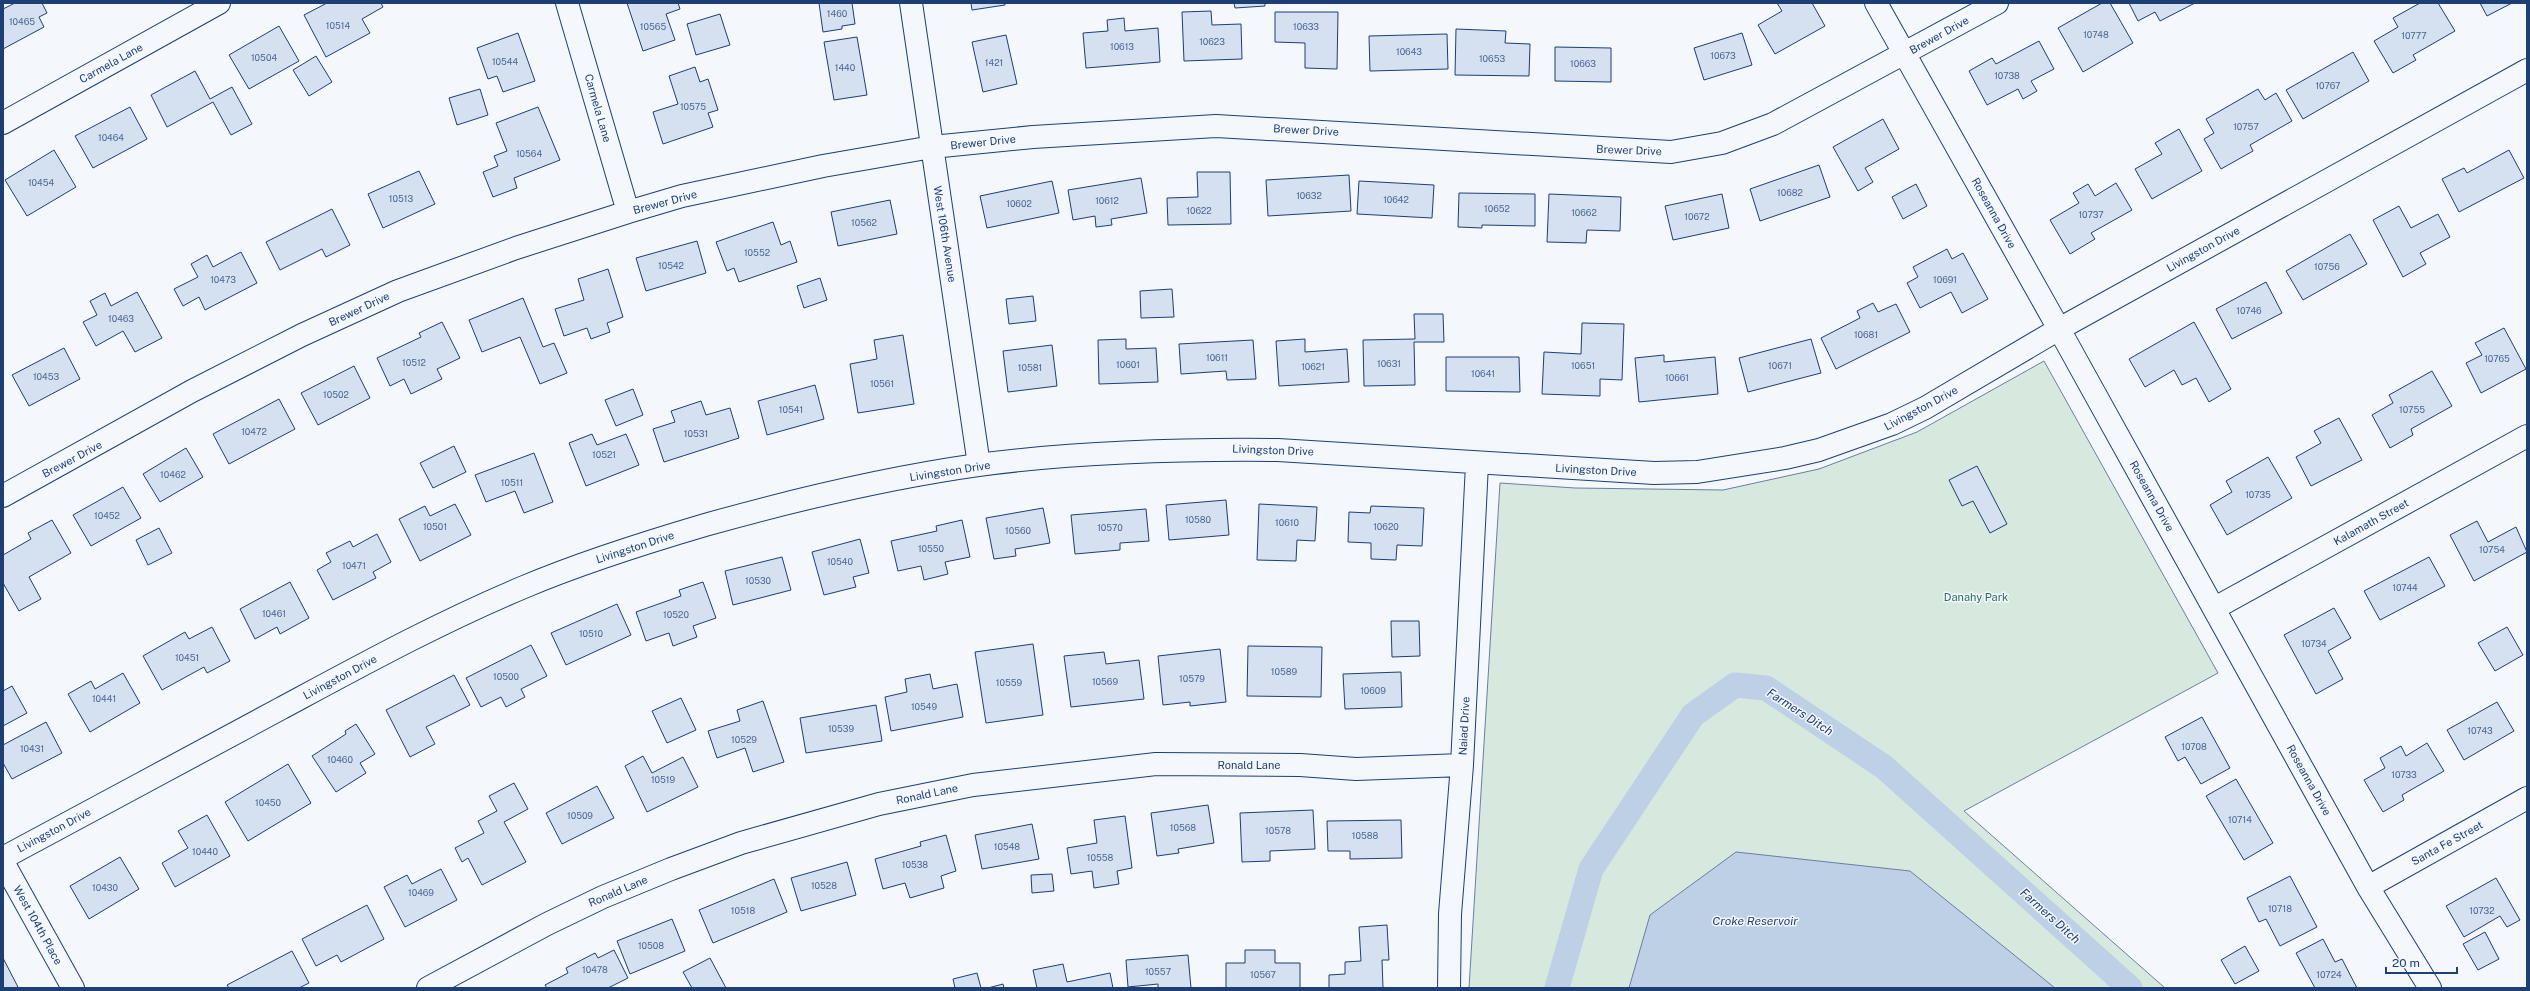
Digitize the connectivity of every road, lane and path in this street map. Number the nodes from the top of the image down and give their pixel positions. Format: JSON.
{"nodes":[{"id":1,"x":218,"y":3,"type":"edge"},
{"id":2,"x":567,"y":3,"type":"edge"},
{"id":3,"x":911,"y":3,"type":"edge"},
{"id":4,"x":1876,"y":3,"type":"edge"},
{"id":5,"x":1997,"y":3,"type":"edge"},
{"id":6,"x":1904,"y":54,"type":"junction"},
{"id":7,"x":2527,"y":70,"type":"edge"},
{"id":8,"x":3,"y":123,"type":"edge"},
{"id":9,"x":932,"y":147,"type":"junction"},
{"id":10,"x":628,"y":212,"type":"junction"},
{"id":11,"x":2060,"y":329,"type":"junction"},
{"id":12,"x":2527,"y":436,"type":"edge"},
{"id":13,"x":1477,"y":464,"type":"junction"},
{"id":14,"x":979,"y":465,"type":"junction"},
{"id":15,"x":3,"y":496,"type":"edge"},
{"id":16,"x":2215,"y":608,"type":"junction"},
{"id":17,"x":1462,"y":765,"type":"junction"},
{"id":18,"x":2527,"y":798,"type":"edge"},
{"id":19,"x":3,"y":858,"type":"edge"},
{"id":20,"x":3,"y":862,"type":"edge"},
{"id":21,"x":2368,"y":887,"type":"junction"},
{"id":22,"x":73,"y":988,"type":"edge"},
{"id":23,"x":428,"y":988,"type":"edge"},
{"id":24,"x":1449,"y":988,"type":"edge"},
{"id":25,"x":2430,"y":988,"type":"edge"}],
"edges":[{"from":1,"to":8,"type":"street","name":"Carmela Lane"},
{"from":2,"to":10,"type":"street","name":"Carmela Lane"},
{"from":3,"to":9,"type":"street","name":"West 106th Avenue"},
{"from":4,"to":6,"type":"street","name":"Roseanna Drive"},
{"from":5,"to":6,"type":"street","name":"Brewer Drive"},
{"from":6,"to":9,"type":"street","name":"Brewer Drive"},
{"from":6,"to":11,"type":"street","name":"Roseanna Drive"},
{"from":7,"to":11,"type":"street","name":"Livingston Drive"},
{"from":9,"to":10,"type":"street","name":"Brewer Drive"},
{"from":9,"to":14,"type":"street","name":"West 106th Avenue"},
{"from":10,"to":15,"type":"street","name":"Brewer Drive"},
{"from":11,"to":13,"type":"street","name":"Livingston Drive"},
{"from":11,"to":16,"type":"street","name":"Roseanna Drive"},
{"from":12,"to":16,"type":"street","name":"Kalamath Street"},
{"from":13,"to":14,"type":"street","name":"Livingston Drive"},
{"from":13,"to":17,"type":"street","name":"Naiad Drive"},
{"from":14,"to":19,"type":"street","name":"Livingston Drive"},
{"from":16,"to":21,"type":"street","name":"Roseanna Drive"},
{"from":17,"to":23,"type":"street","name":"Ronald Lane"},
{"from":17,"to":24,"type":"street","name":"Naiad Drive"},
{"from":18,"to":21,"type":"street","name":"Santa Fe Street"},
{"from":20,"to":22,"type":"street","name":"West 104th Place"},
{"from":21,"to":25,"type":"street","name":"Roseanna Drive"}]}
